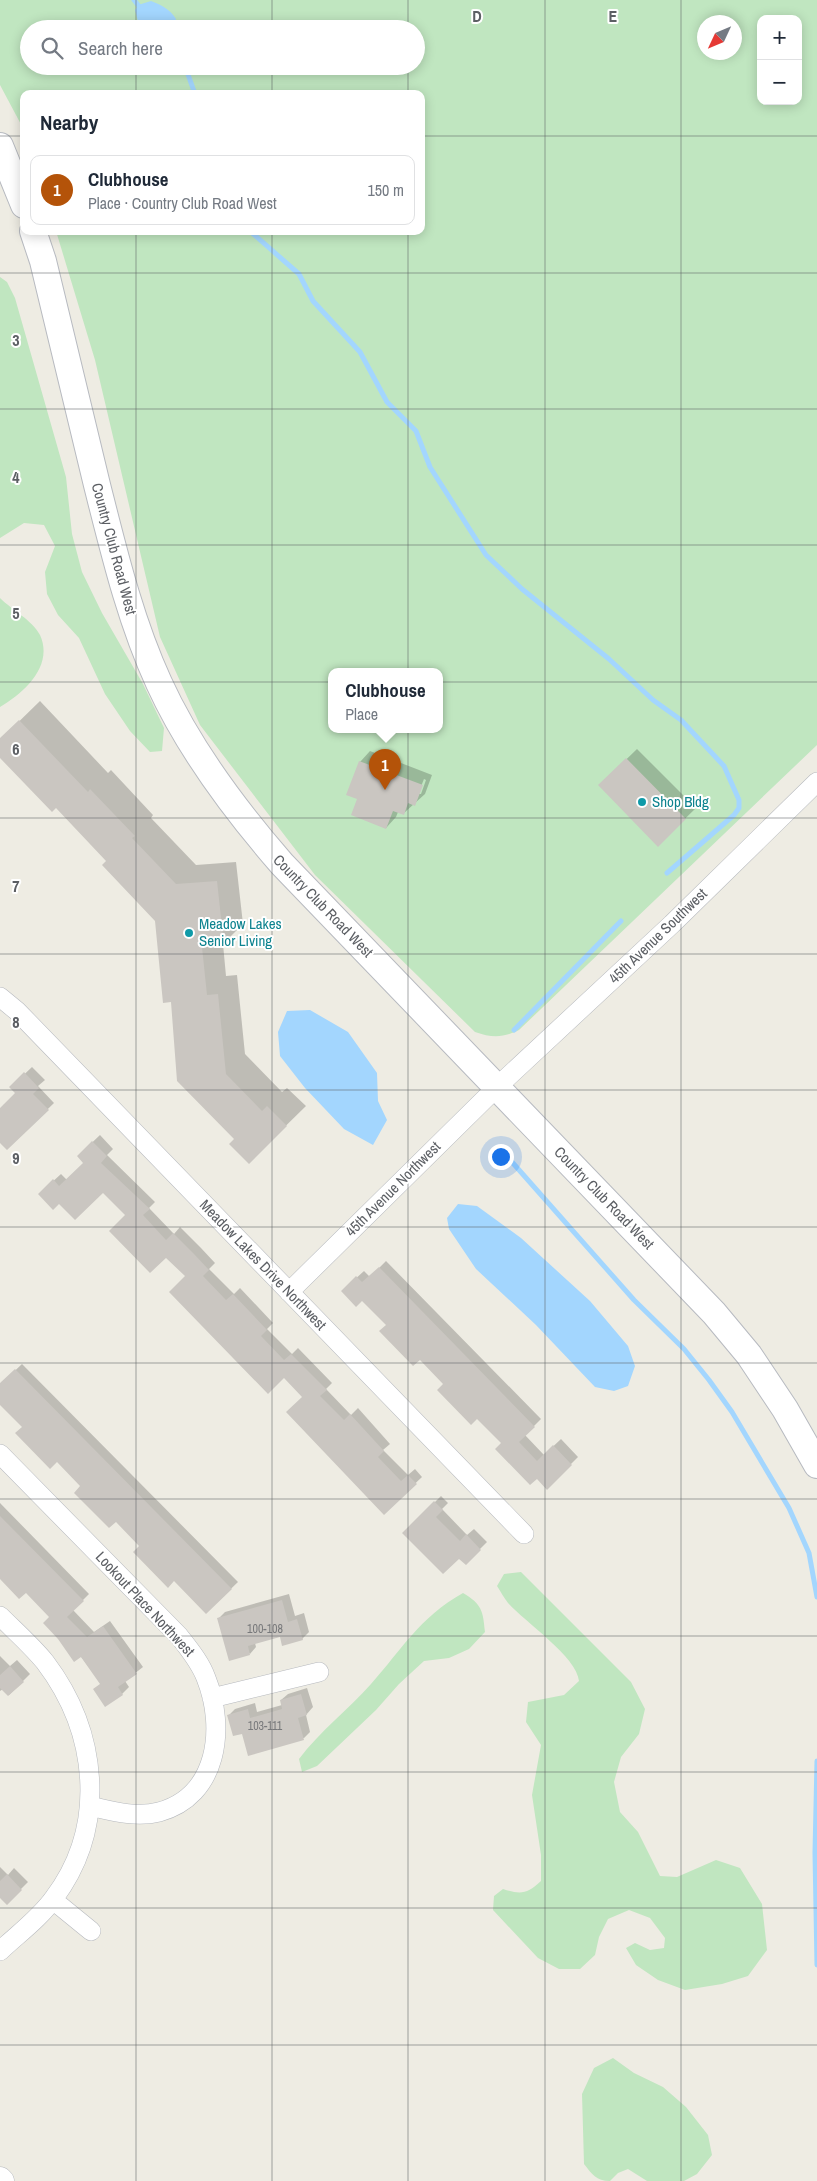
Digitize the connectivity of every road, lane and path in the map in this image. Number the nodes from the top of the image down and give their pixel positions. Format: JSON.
{"nodes":[{"id":1,"x":0,"y":146,"type":"edge"},
{"id":2,"x":20,"y":195,"type":"edge"},
{"id":3,"x":34,"y":235,"type":"edge"},
{"id":4,"x":817,"y":782,"type":"edge"},
{"id":5,"x":0,"y":997,"type":"edge"},
{"id":6,"x":498,"y":1086,"type":"junction"},
{"id":7,"x":289,"y":1292,"type":"junction"},
{"id":8,"x":0,"y":1454,"type":"edge"},
{"id":9,"x":817,"y":1465,"type":"edge"},
{"id":10,"x":524,"y":1534,"type":"dead end"},
{"id":11,"x":0,"y":1616,"type":"edge"},
{"id":12,"x":319,"y":1672,"type":"dead end"},
{"id":13,"x":212,"y":1698,"type":"junction"},
{"id":14,"x":90,"y":1806,"type":"junction"},
{"id":15,"x":53,"y":1900,"type":"junction"},
{"id":16,"x":90,"y":1931,"type":"dead end"},
{"id":17,"x":0,"y":1951,"type":"edge"}],
"edges":[{"from":1,"to":2,"type":"main road"},
{"from":3,"to":6,"type":"main road","name":"Country Club Road West"},
{"from":4,"to":6,"type":"street","name":"45th Avenue Southwest"},
{"from":5,"to":7,"type":"street","name":"Meadow Lakes Drive Northwest"},
{"from":6,"to":7,"type":"street","name":"45th Avenue Northwest"},
{"from":6,"to":9,"type":"main road","name":"Country Club Road West"},
{"from":7,"to":10,"type":"street","name":"Meadow Lakes Drive Northwest"},
{"from":8,"to":13,"type":"street","name":"Lookout Place Northwest"},
{"from":11,"to":14,"type":"street"},
{"from":12,"to":13,"type":"street"},
{"from":13,"to":14,"type":"street","name":"Lookout Place Northwest"},
{"from":14,"to":15,"type":"street"},
{"from":15,"to":16,"type":"street"},
{"from":15,"to":17,"type":"street"}]}
